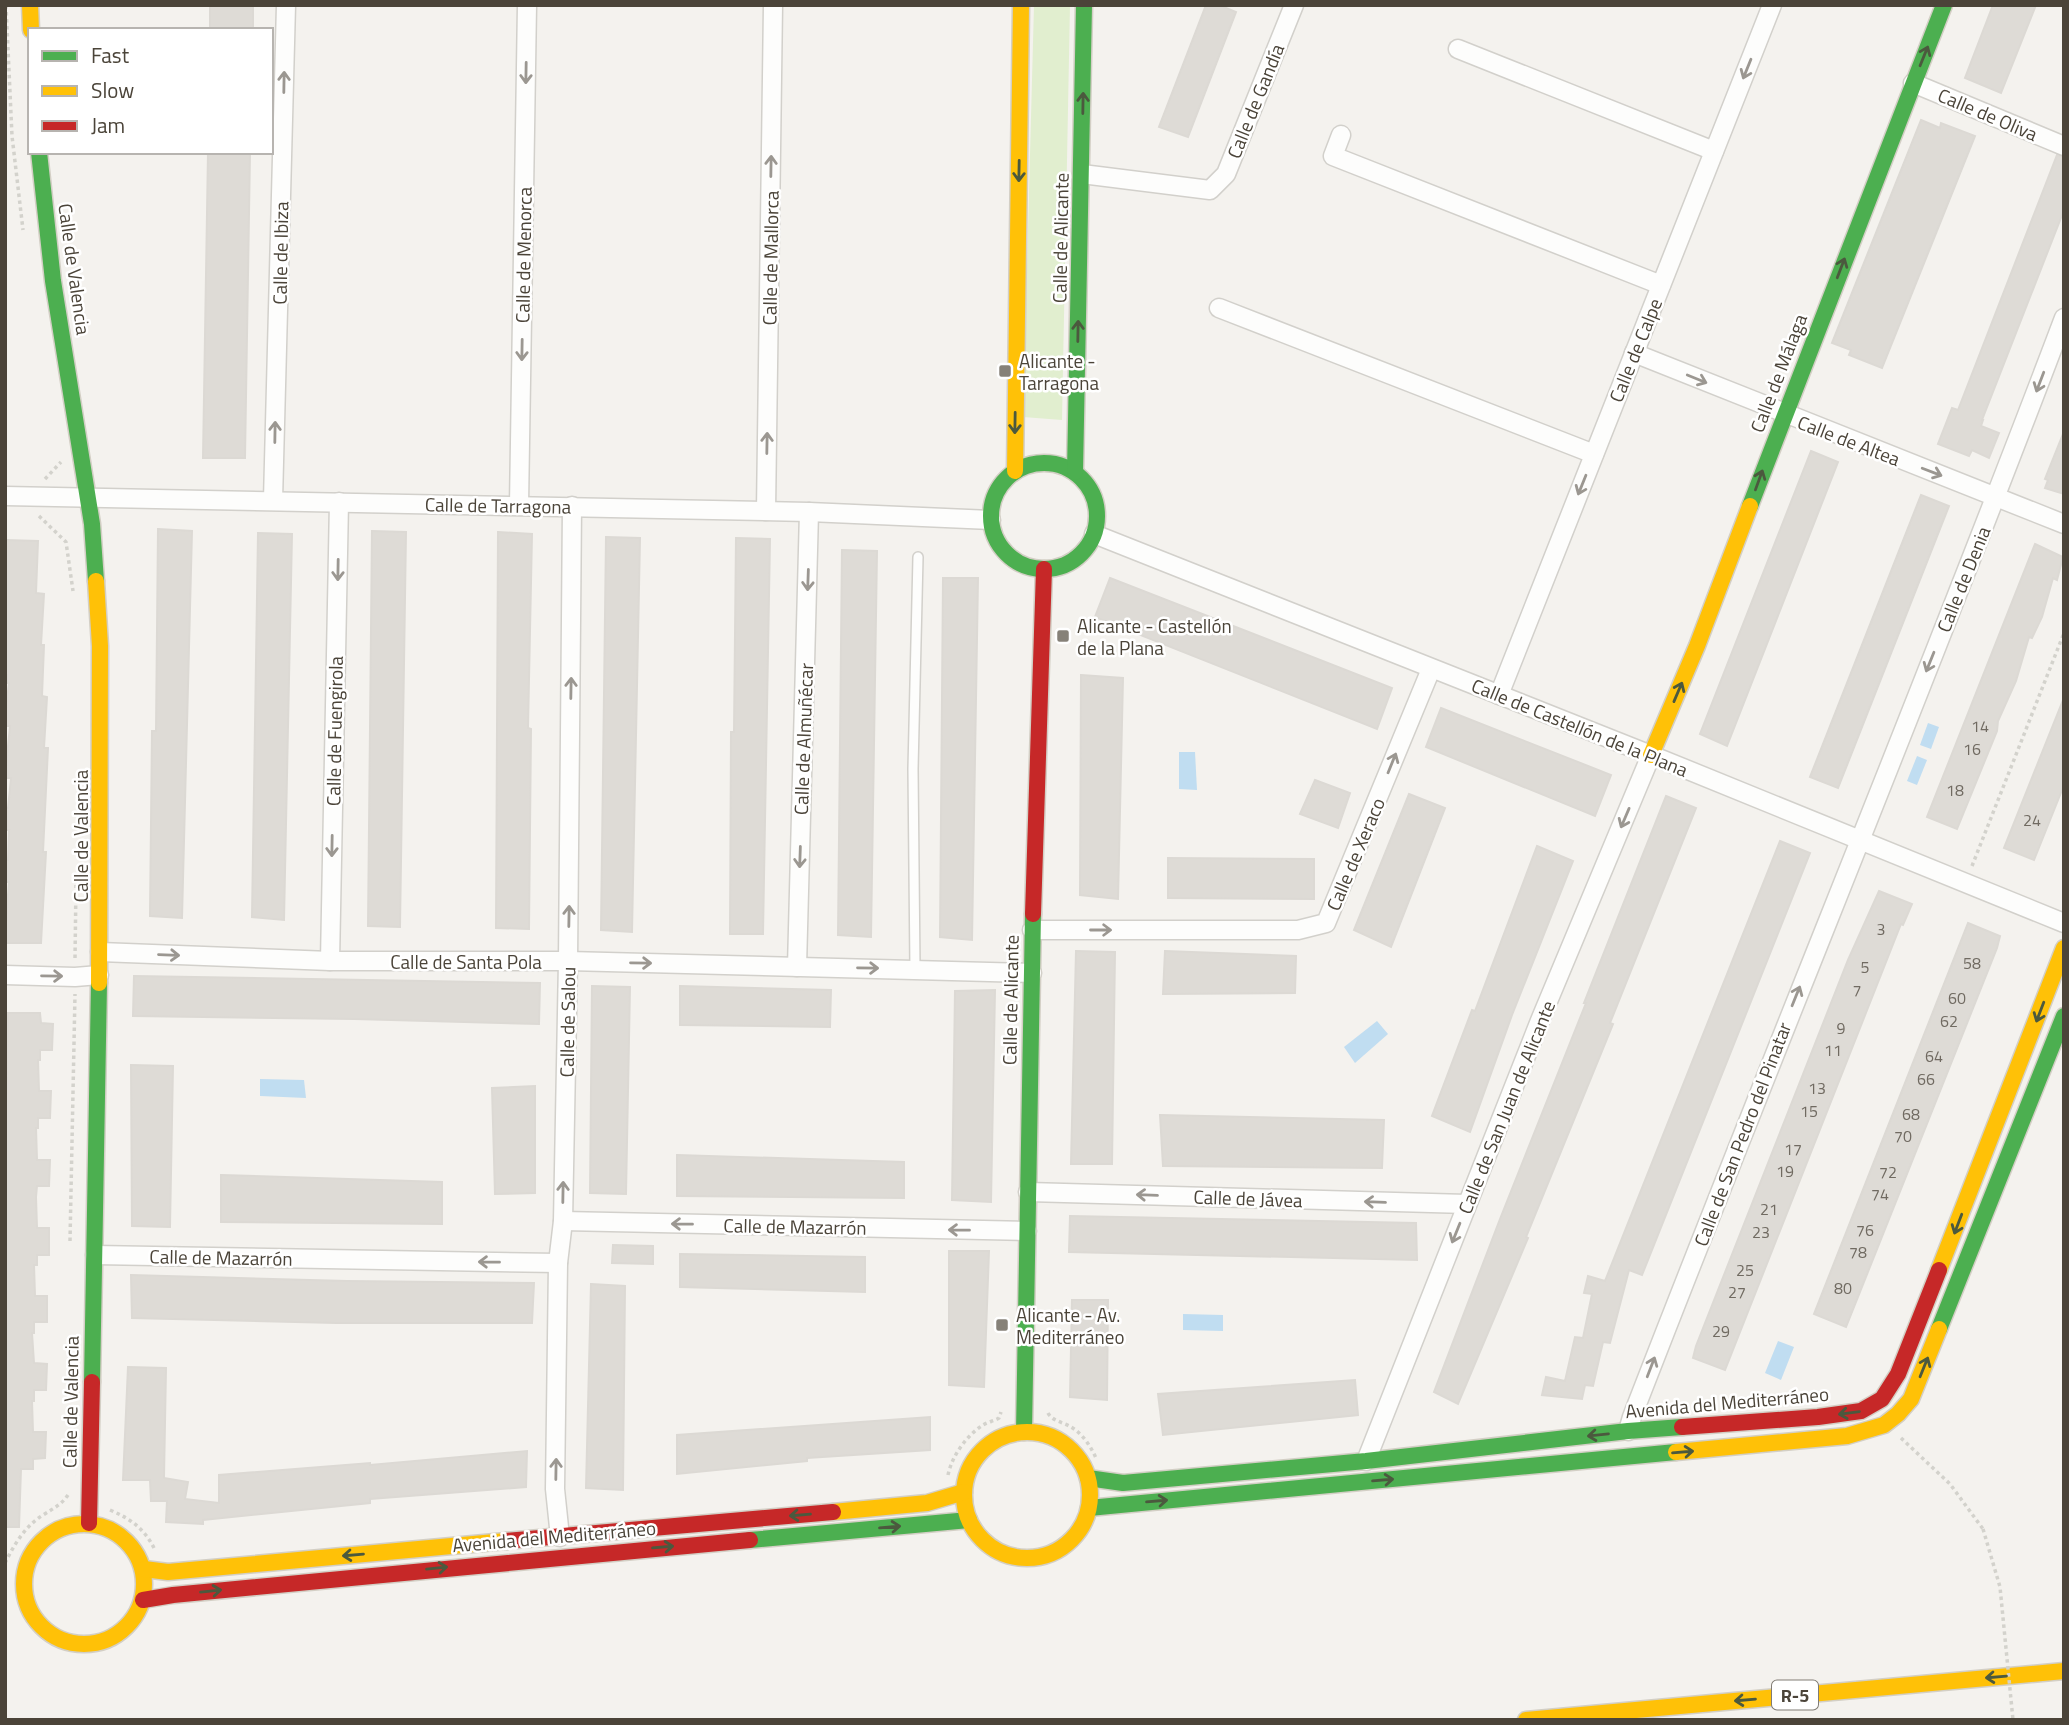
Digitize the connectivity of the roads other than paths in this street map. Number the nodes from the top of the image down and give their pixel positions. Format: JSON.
{"nodes":[{"id":1,"x":30,"y":5,"type":"edge"},
{"id":2,"x":286,"y":5,"type":"edge"},
{"id":3,"x":527,"y":5,"type":"edge"},
{"id":4,"x":774,"y":5,"type":"edge"},
{"id":5,"x":1021,"y":5,"type":"edge"},
{"id":6,"x":1084,"y":5,"type":"edge"},
{"id":7,"x":1294,"y":5,"type":"edge"},
{"id":8,"x":1772,"y":5,"type":"edge"},
{"id":9,"x":1944,"y":5,"type":"edge"},
{"id":10,"x":31,"y":28,"type":"edge"},
{"id":11,"x":1458,"y":49,"type":"dead end"},
{"id":12,"x":1913,"y":83,"type":"junction"},
{"id":13,"x":1341,"y":135,"type":"dead end"},
{"id":14,"x":2064,"y":146,"type":"edge"},
{"id":15,"x":1714,"y":151,"type":"junction"},
{"id":16,"x":39,"y":154,"type":"edge"},
{"id":17,"x":1082,"y":174,"type":"junction"},
{"id":18,"x":1661,"y":285,"type":"junction"},
{"id":19,"x":1219,"y":308,"type":"dead end"},
{"id":20,"x":2064,"y":318,"type":"edge"},
{"id":21,"x":1634,"y":354,"type":"junction"},
{"id":22,"x":1784,"y":414,"type":"junction"},
{"id":23,"x":1594,"y":454,"type":"junction"},
{"id":24,"x":1015,"y":471,"type":"junction"},
{"id":25,"x":1075,"y":472,"type":"junction"},
{"id":26,"x":5,"y":496,"type":"edge"},
{"id":27,"x":88,"y":497,"type":"junction"},
{"id":28,"x":1996,"y":497,"type":"junction"},
{"id":29,"x":273,"y":500,"type":"junction"},
{"id":30,"x":339,"y":502,"type":"junction"},
{"id":31,"x":519,"y":505,"type":"junction"},
{"id":32,"x":572,"y":506,"type":"junction"},
{"id":33,"x":766,"y":511,"type":"junction"},
{"id":34,"x":809,"y":512,"type":"junction"},
{"id":35,"x":991,"y":520,"type":"junction"},
{"id":36,"x":2064,"y":524,"type":"edge"},
{"id":37,"x":1094,"y":534,"type":"junction"},
{"id":38,"x":919,"y":557,"type":"dead end"},
{"id":39,"x":1044,"y":569,"type":"junction"},
{"id":40,"x":1431,"y":668,"type":"junction"},
{"id":41,"x":1499,"y":695,"type":"junction"},
{"id":42,"x":1651,"y":755,"type":"junction"},
{"id":43,"x":1859,"y":839,"type":"junction"},
{"id":44,"x":2064,"y":923,"type":"edge"},
{"id":45,"x":1032,"y":930,"type":"junction"},
{"id":46,"x":2064,"y":948,"type":"edge"},
{"id":47,"x":100,"y":952,"type":"junction"},
{"id":48,"x":330,"y":961,"type":"junction"},
{"id":49,"x":568,"y":961,"type":"junction"},
{"id":50,"x":797,"y":967,"type":"junction"},
{"id":51,"x":915,"y":969,"type":"junction"},
{"id":52,"x":1032,"y":973,"type":"junction"},
{"id":53,"x":5,"y":975,"type":"edge"},
{"id":54,"x":99,"y":975,"type":"junction"},
{"id":55,"x":2064,"y":1016,"type":"edge"},
{"id":56,"x":1028,"y":1192,"type":"junction"},
{"id":57,"x":1467,"y":1204,"type":"junction"},
{"id":58,"x":563,"y":1221,"type":"junction"},
{"id":59,"x":1027,"y":1231,"type":"junction"},
{"id":60,"x":95,"y":1255,"type":"junction"},
{"id":61,"x":558,"y":1264,"type":"junction"},
{"id":62,"x":1024,"y":1432,"type":"junction"},
{"id":63,"x":1628,"y":1432,"type":"junction"},
{"id":64,"x":1366,"y":1461,"type":"junction"},
{"id":65,"x":1088,"y":1478,"type":"junction"},
{"id":66,"x":964,"y":1492,"type":"junction"},
{"id":67,"x":1089,"y":1508,"type":"junction"},
{"id":68,"x":969,"y":1520,"type":"junction"},
{"id":69,"x":89,"y":1523,"type":"junction"},
{"id":70,"x":560,"y":1536,"type":"junction"},
{"id":71,"x":144,"y":1569,"type":"junction"},
{"id":72,"x":24,"y":1579,"type":"junction"},
{"id":73,"x":5,"y":1580,"type":"edge"},
{"id":74,"x":143,"y":1600,"type":"junction"},
{"id":75,"x":2064,"y":1671,"type":"edge"},
{"id":76,"x":1526,"y":1720,"type":"edge"}],
"edges":[{"from":1,"to":10,"type":"main road"},
{"from":29,"to":2,"type":"street","name":"Calle de Ibiza","one_way":true},
{"from":3,"to":31,"type":"street","name":"Calle de Menorca","one_way":true},
{"from":33,"to":4,"type":"street","name":"Calle de Mallorca","one_way":true},
{"from":5,"to":24,"type":"main road","one_way":true},
{"from":17,"to":6,"type":"main road","name":"Calle de Alicante","one_way":true},
{"from":7,"to":17,"type":"street","name":"Calle de Gandía"},
{"from":8,"to":15,"type":"street","name":"Calle de Calpe","one_way":true},
{"from":12,"to":9,"type":"main road","name":"Calle de Málaga","one_way":true},
{"from":11,"to":15,"type":"street"},
{"from":12,"to":14,"type":"street","name":"Calle de Oliva"},
{"from":22,"to":12,"type":"main road","name":"Calle de Málaga","one_way":true},
{"from":13,"to":18,"type":"street"},
{"from":15,"to":18,"type":"street","name":"Calle de Calpe"},
{"from":16,"to":27,"type":"main road","name":"Calle de Valencia"},
{"from":25,"to":17,"type":"main road","name":"Calle de Alicante","one_way":true},
{"from":18,"to":21,"type":"street","name":"Calle de Calpe"},
{"from":19,"to":23,"type":"street"},
{"from":20,"to":28,"type":"street","name":"Calle de Denia","one_way":true},
{"from":21,"to":22,"type":"street","name":"Calle de Altea","one_way":true},
{"from":21,"to":23,"type":"street","name":"Calle de Calpe"},
{"from":22,"to":28,"type":"street","name":"Calle de Altea","one_way":true},
{"from":42,"to":22,"type":"main road","name":"Calle de Málaga","one_way":true},
{"from":23,"to":41,"type":"street","name":"Calle de Calpe","one_way":true},
{"from":24,"to":25,"type":"main road"},
{"from":24,"to":35,"type":"main road"},
{"from":25,"to":37,"type":"main road"},
{"from":26,"to":27,"type":"street","name":"Calle de Tarragona"},
{"from":27,"to":29,"type":"street","name":"Calle de Tarragona"},
{"from":27,"to":47,"type":"main road","name":"Calle de Valencia"},
{"from":28,"to":36,"type":"street","name":"Calle de Altea"},
{"from":28,"to":43,"type":"street","name":"Calle de Denia","one_way":true},
{"from":29,"to":30,"type":"street","name":"Calle de Tarragona"},
{"from":30,"to":31,"type":"street","name":"Calle de Tarragona"},
{"from":30,"to":48,"type":"street","name":"Calle de Fuengirola","one_way":true},
{"from":31,"to":32,"type":"street","name":"Calle de Tarragona"},
{"from":32,"to":33,"type":"street","name":"Calle de Tarragona"},
{"from":49,"to":32,"type":"street","name":"Calle de Salou","one_way":true},
{"from":33,"to":34,"type":"street","name":"Calle de Tarragona"},
{"from":34,"to":35,"type":"street","name":"Calle de Tarragona"},
{"from":34,"to":50,"type":"street","name":"Calle de Almuñécar","one_way":true},
{"from":35,"to":39,"type":"main road"},
{"from":37,"to":39,"type":"main road"},
{"from":37,"to":40,"type":"street","name":"Calle de Castellón de la Plana"},
{"from":38,"to":51,"type":"lane"},
{"from":39,"to":45,"type":"main road","name":"Calle de Alicante"},
{"from":40,"to":41,"type":"street","name":"Calle de Castellón de la Plana"},
{"from":45,"to":40,"type":"street","name":"Calle de Xeraco","one_way":true},
{"from":41,"to":42,"type":"street","name":"Calle de Castellón de la Plana"},
{"from":42,"to":43,"type":"street","name":"Calle de Castellón de la Plana"},
{"from":42,"to":57,"type":"street","name":"Calle de San Juan de Alicante","one_way":true},
{"from":43,"to":44,"type":"street","name":"Calle de Castellón de la Plana"},
{"from":63,"to":43,"type":"street","name":"Calle de San Pedro del Pinatar","one_way":true},
{"from":45,"to":52,"type":"main road","name":"Calle de Alicante"},
{"from":46,"to":63,"type":"main road","name":"Avenida del Mediterráneo","one_way":true},
{"from":47,"to":48,"type":"street","name":"Calle de Santa Pola","one_way":true},
{"from":47,"to":54,"type":"main road","name":"Calle de Valencia"},
{"from":48,"to":49,"type":"street","name":"Calle de Santa Pola"},
{"from":49,"to":50,"type":"street","name":"Calle de Santa Pola","one_way":true},
{"from":58,"to":49,"type":"street","name":"Calle de Salou","one_way":true},
{"from":50,"to":51,"type":"street","name":"Calle de Santa Pola","one_way":true},
{"from":51,"to":52,"type":"street","name":"Calle de Santa Pola"},
{"from":52,"to":56,"type":"main road","name":"Calle de Alicante"},
{"from":53,"to":54,"type":"street","one_way":true},
{"from":54,"to":60,"type":"main road","name":"Calle de Valencia"},
{"from":67,"to":55,"type":"main road","one_way":true},
{"from":57,"to":56,"type":"street","name":"Calle de Jávea","one_way":true},
{"from":56,"to":59,"type":"main road","name":"Calle de Alicante"},
{"from":57,"to":64,"type":"street","name":"Calle de San Juan de Alicante","one_way":true},
{"from":59,"to":58,"type":"street","name":"Calle de Mazarrón","one_way":true},
{"from":58,"to":61,"type":"street","name":"Calle de Salou"},
{"from":59,"to":62,"type":"main road","name":"Calle de Alicante"},
{"from":61,"to":60,"type":"street","name":"Calle de Mazarrón","one_way":true},
{"from":60,"to":69,"type":"main road","name":"Calle de Valencia"},
{"from":70,"to":61,"type":"street","name":"Calle de Salou","one_way":true},
{"from":62,"to":65,"type":"main road"},
{"from":62,"to":66,"type":"main road"},
{"from":63,"to":64,"type":"main road","name":"Avenida del Mediterráneo","one_way":true},
{"from":64,"to":65,"type":"main road","name":"Avenida del Mediterráneo"},
{"from":65,"to":67,"type":"main road"},
{"from":66,"to":68,"type":"main road"},
{"from":66,"to":70,"type":"main road","name":"Avenida del Mediterráneo","one_way":true},
{"from":67,"to":68,"type":"main road"},
{"from":74,"to":68,"type":"main road","name":"Avenida del Mediterráneo","one_way":true},
{"from":69,"to":71,"type":"main road"},
{"from":69,"to":72,"type":"main road"},
{"from":70,"to":71,"type":"main road","name":"Avenida del Mediterráneo","one_way":true},
{"from":71,"to":74,"type":"main road"},
{"from":72,"to":73,"type":"main road"},
{"from":72,"to":74,"type":"main road"},
{"from":75,"to":76,"type":"main road","number":"R-5","one_way":true}]}
